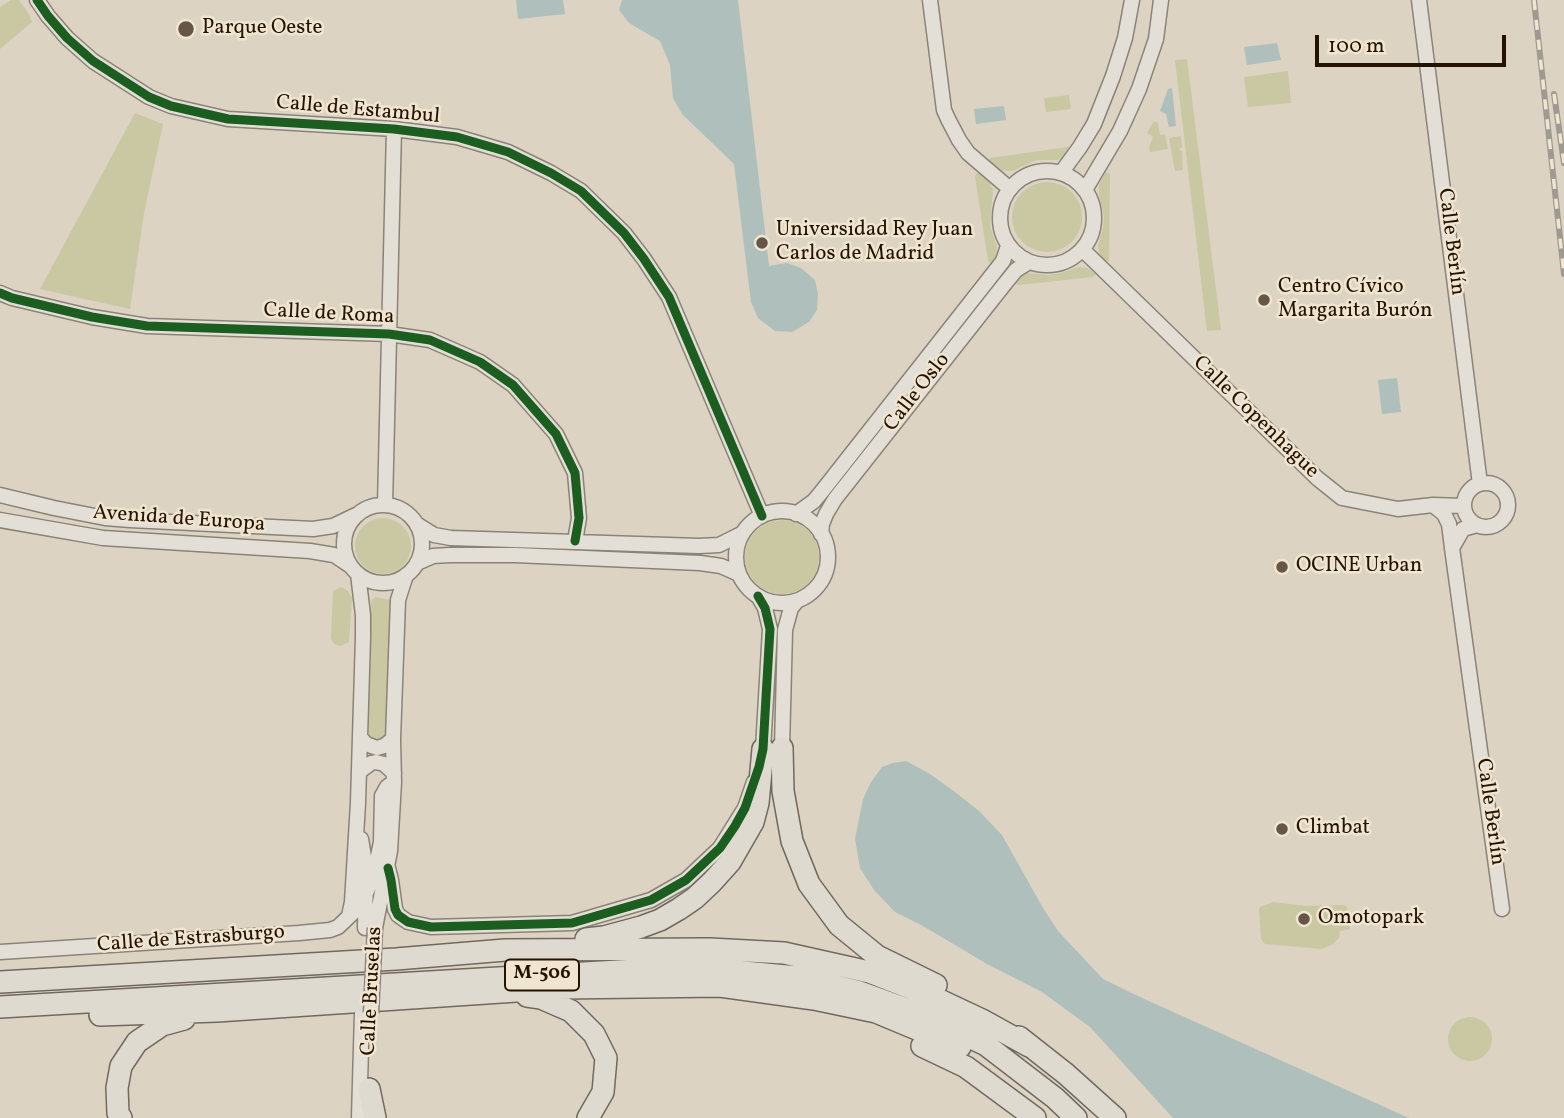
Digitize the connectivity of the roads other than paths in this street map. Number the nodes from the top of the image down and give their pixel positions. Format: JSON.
{"nodes":[{"id":1,"x":37,"y":0,"type":"edge"},
{"id":2,"x":930,"y":0,"type":"edge"},
{"id":3,"x":1132,"y":0,"type":"edge"},
{"id":4,"x":1161,"y":0,"type":"edge"},
{"id":5,"x":1419,"y":0,"type":"edge"},
{"id":6,"x":394,"y":129,"type":"junction"},
{"id":7,"x":1061,"y":173,"type":"junction"},
{"id":8,"x":1010,"y":189,"type":"junction"},
{"id":9,"x":1085,"y":190,"type":"junction"},
{"id":10,"x":1008,"y":246,"type":"junction"},
{"id":11,"x":1082,"y":249,"type":"junction"},
{"id":12,"x":1029,"y":262,"type":"junction"},
{"id":13,"x":0,"y":293,"type":"edge"},
{"id":14,"x":389,"y":334,"type":"junction"},
{"id":15,"x":1480,"y":484,"type":"junction"},
{"id":16,"x":0,"y":495,"type":"edge"},
{"id":17,"x":385,"y":505,"type":"junction"},
{"id":18,"x":1433,"y":505,"type":"junction"},
{"id":19,"x":1464,"y":506,"type":"junction"},
{"id":20,"x":796,"y":514,"type":"junction"},
{"id":21,"x":356,"y":515,"type":"junction"},
{"id":22,"x":762,"y":516,"type":"junction"},
{"id":23,"x":0,"y":520,"type":"edge"},
{"id":24,"x":418,"y":525,"type":"junction"},
{"id":25,"x":1477,"y":525,"type":"junction"},
{"id":26,"x":743,"y":533,"type":"junction"},
{"id":27,"x":821,"y":534,"type":"junction"},
{"id":28,"x":575,"y":541,"type":"junction"},
{"id":29,"x":1452,"y":548,"type":"junction"},
{"id":30,"x":417,"y":563,"type":"junction"},
{"id":31,"x":354,"y":569,"type":"junction"},
{"id":32,"x":739,"y":574,"type":"junction"},
{"id":33,"x":406,"y":575,"type":"junction"},
{"id":34,"x":758,"y":596,"type":"junction"},
{"id":35,"x":797,"y":601,"type":"junction"},
{"id":36,"x":360,"y":737,"type":"junction"},
{"id":37,"x":393,"y":739,"type":"junction"},
{"id":38,"x":773,"y":748,"type":"junction"},
{"id":39,"x":359,"y":772,"type":"junction"},
{"id":40,"x":394,"y":777,"type":"junction"},
{"id":41,"x":358,"y":803,"type":"junction"},
{"id":42,"x":388,"y":868,"type":"junction"},
{"id":43,"x":366,"y":895,"type":"junction"},
{"id":44,"x":1502,"y":909,"type":"dead end"},
{"id":45,"x":348,"y":918,"type":"junction"},
{"id":46,"x":370,"y":928,"type":"junction"},
{"id":47,"x":505,"y":950,"type":"junction"},
{"id":48,"x":0,"y":952,"type":"edge"},
{"id":49,"x":0,"y":982,"type":"edge"},
{"id":50,"x":504,"y":992,"type":"junction"},
{"id":51,"x":814,"y":999,"type":"junction"},
{"id":52,"x":0,"y":1007,"type":"edge"},
{"id":53,"x":217,"y":1011,"type":"junction"},
{"id":54,"x":366,"y":1013,"type":"junction"},
{"id":55,"x":0,"y":1018,"type":"edge"},
{"id":56,"x":1029,"y":1046,"type":"junction"},
{"id":57,"x":369,"y":1089,"type":"junction"},
{"id":58,"x":1055,"y":1098,"type":"junction"},
{"id":59,"x":121,"y":1118,"type":"edge"},
{"id":60,"x":359,"y":1118,"type":"edge"},
{"id":61,"x":366,"y":1118,"type":"edge"},
{"id":62,"x":375,"y":1118,"type":"edge"},
{"id":63,"x":589,"y":1118,"type":"edge"},
{"id":64,"x":1035,"y":1118,"type":"edge"},
{"id":65,"x":1076,"y":1118,"type":"edge"},
{"id":66,"x":1115,"y":1118,"type":"edge"}],
"edges":[{"from":1,"to":6,"type":"street","name":"Calle de Estambul"},
{"from":2,"to":8,"type":"street"},
{"from":3,"to":7,"type":"street"},
{"from":4,"to":9,"type":"street"},
{"from":5,"to":15,"type":"street","name":"Calle Berlín"},
{"from":6,"to":14,"type":"street"},
{"from":6,"to":22,"type":"street","name":"Calle de Estambul"},
{"from":7,"to":8,"type":"street"},
{"from":7,"to":9,"type":"street"},
{"from":8,"to":10,"type":"street"},
{"from":9,"to":11,"type":"street"},
{"from":10,"to":12,"type":"street"},
{"from":10,"to":20,"type":"street","name":"Calle Oslo"},
{"from":11,"to":12,"type":"street"},
{"from":11,"to":18,"type":"street","name":"Calle Copenhague"},
{"from":12,"to":27,"type":"street","name":"Calle Oslo"},
{"from":13,"to":14,"type":"street","name":"Calle de Roma"},
{"from":14,"to":17,"type":"street"},
{"from":14,"to":28,"type":"street","name":"Calle de Roma"},
{"from":15,"to":19,"type":"street"},
{"from":15,"to":25,"type":"street"},
{"from":16,"to":21,"type":"street","name":"Avenida de Europa"},
{"from":17,"to":21,"type":"street"},
{"from":17,"to":24,"type":"street"},
{"from":18,"to":19,"type":"street","name":"Calle Copenhague"},
{"from":18,"to":29,"type":"street","name":"Calle Berlín"},
{"from":19,"to":25,"type":"street"},
{"from":20,"to":22,"type":"street"},
{"from":20,"to":27,"type":"street"},
{"from":21,"to":31,"type":"street"},
{"from":22,"to":26,"type":"street"},
{"from":23,"to":31,"type":"street","name":"Avenida de Europa"},
{"from":24,"to":28,"type":"street"},
{"from":24,"to":30,"type":"street"},
{"from":25,"to":29,"type":"street"},
{"from":26,"to":28,"type":"street"},
{"from":26,"to":32,"type":"street"},
{"from":27,"to":35,"type":"street"},
{"from":29,"to":44,"type":"street","name":"Calle Berlín"},
{"from":30,"to":32,"type":"street"},
{"from":30,"to":33,"type":"street"},
{"from":31,"to":33,"type":"street"},
{"from":31,"to":36,"type":"street","name":"Calle Bruselas"},
{"from":32,"to":34,"type":"street"},
{"from":33,"to":37,"type":"street","name":"Calle Bruselas"},
{"from":34,"to":35,"type":"street"},
{"from":34,"to":38,"type":"street"},
{"from":35,"to":38,"type":"street"},
{"from":36,"to":37,"type":"street"},
{"from":36,"to":39,"type":"street","name":"Calle Bruselas"},
{"from":37,"to":40,"type":"street","name":"Calle Bruselas"},
{"from":38,"to":42,"type":"street"},
{"from":38,"to":47,"type":"highway"},
{"from":38,"to":56,"type":"highway"},
{"from":39,"to":40,"type":"street"},
{"from":39,"to":41,"type":"street","name":"Calle Bruselas"},
{"from":40,"to":42,"type":"street","name":"Calle Bruselas"},
{"from":40,"to":43,"type":"street","name":"Calle Bruselas"},
{"from":41,"to":43,"type":"street","name":"Calle Bruselas"},
{"from":41,"to":45,"type":"street","name":"Calle Bruselas"},
{"from":42,"to":46,"type":"street","name":"Calle Bruselas"},
{"from":43,"to":45,"type":"street","name":"Calle de Estrasburgo"},
{"from":43,"to":46,"type":"street","name":"Calle Bruselas"},
{"from":45,"to":48,"type":"street","name":"Calle de Estrasburgo"},
{"from":46,"to":54,"type":"street","name":"Calle Bruselas"},
{"from":47,"to":49,"type":"highway","number":"M-506"},
{"from":47,"to":56,"type":"highway","number":"M-506"},
{"from":50,"to":51,"type":"highway"},
{"from":50,"to":53,"type":"highway"},
{"from":50,"to":63,"type":"highway"},
{"from":51,"to":58,"type":"highway"},
{"from":51,"to":64,"type":"highway"},
{"from":52,"to":58,"type":"highway","number":"M-506"},
{"from":53,"to":55,"type":"highway"},
{"from":53,"to":59,"type":"highway"},
{"from":54,"to":57,"type":"street","name":"Calle Bruselas"},
{"from":54,"to":60,"type":"street","name":"Calle Bruselas"},
{"from":56,"to":66,"type":"highway","number":"M-506"},
{"from":57,"to":61,"type":"street","name":"Calle Bruselas"},
{"from":57,"to":62,"type":"highway"},
{"from":58,"to":65,"type":"highway","number":"M-506"}]}
